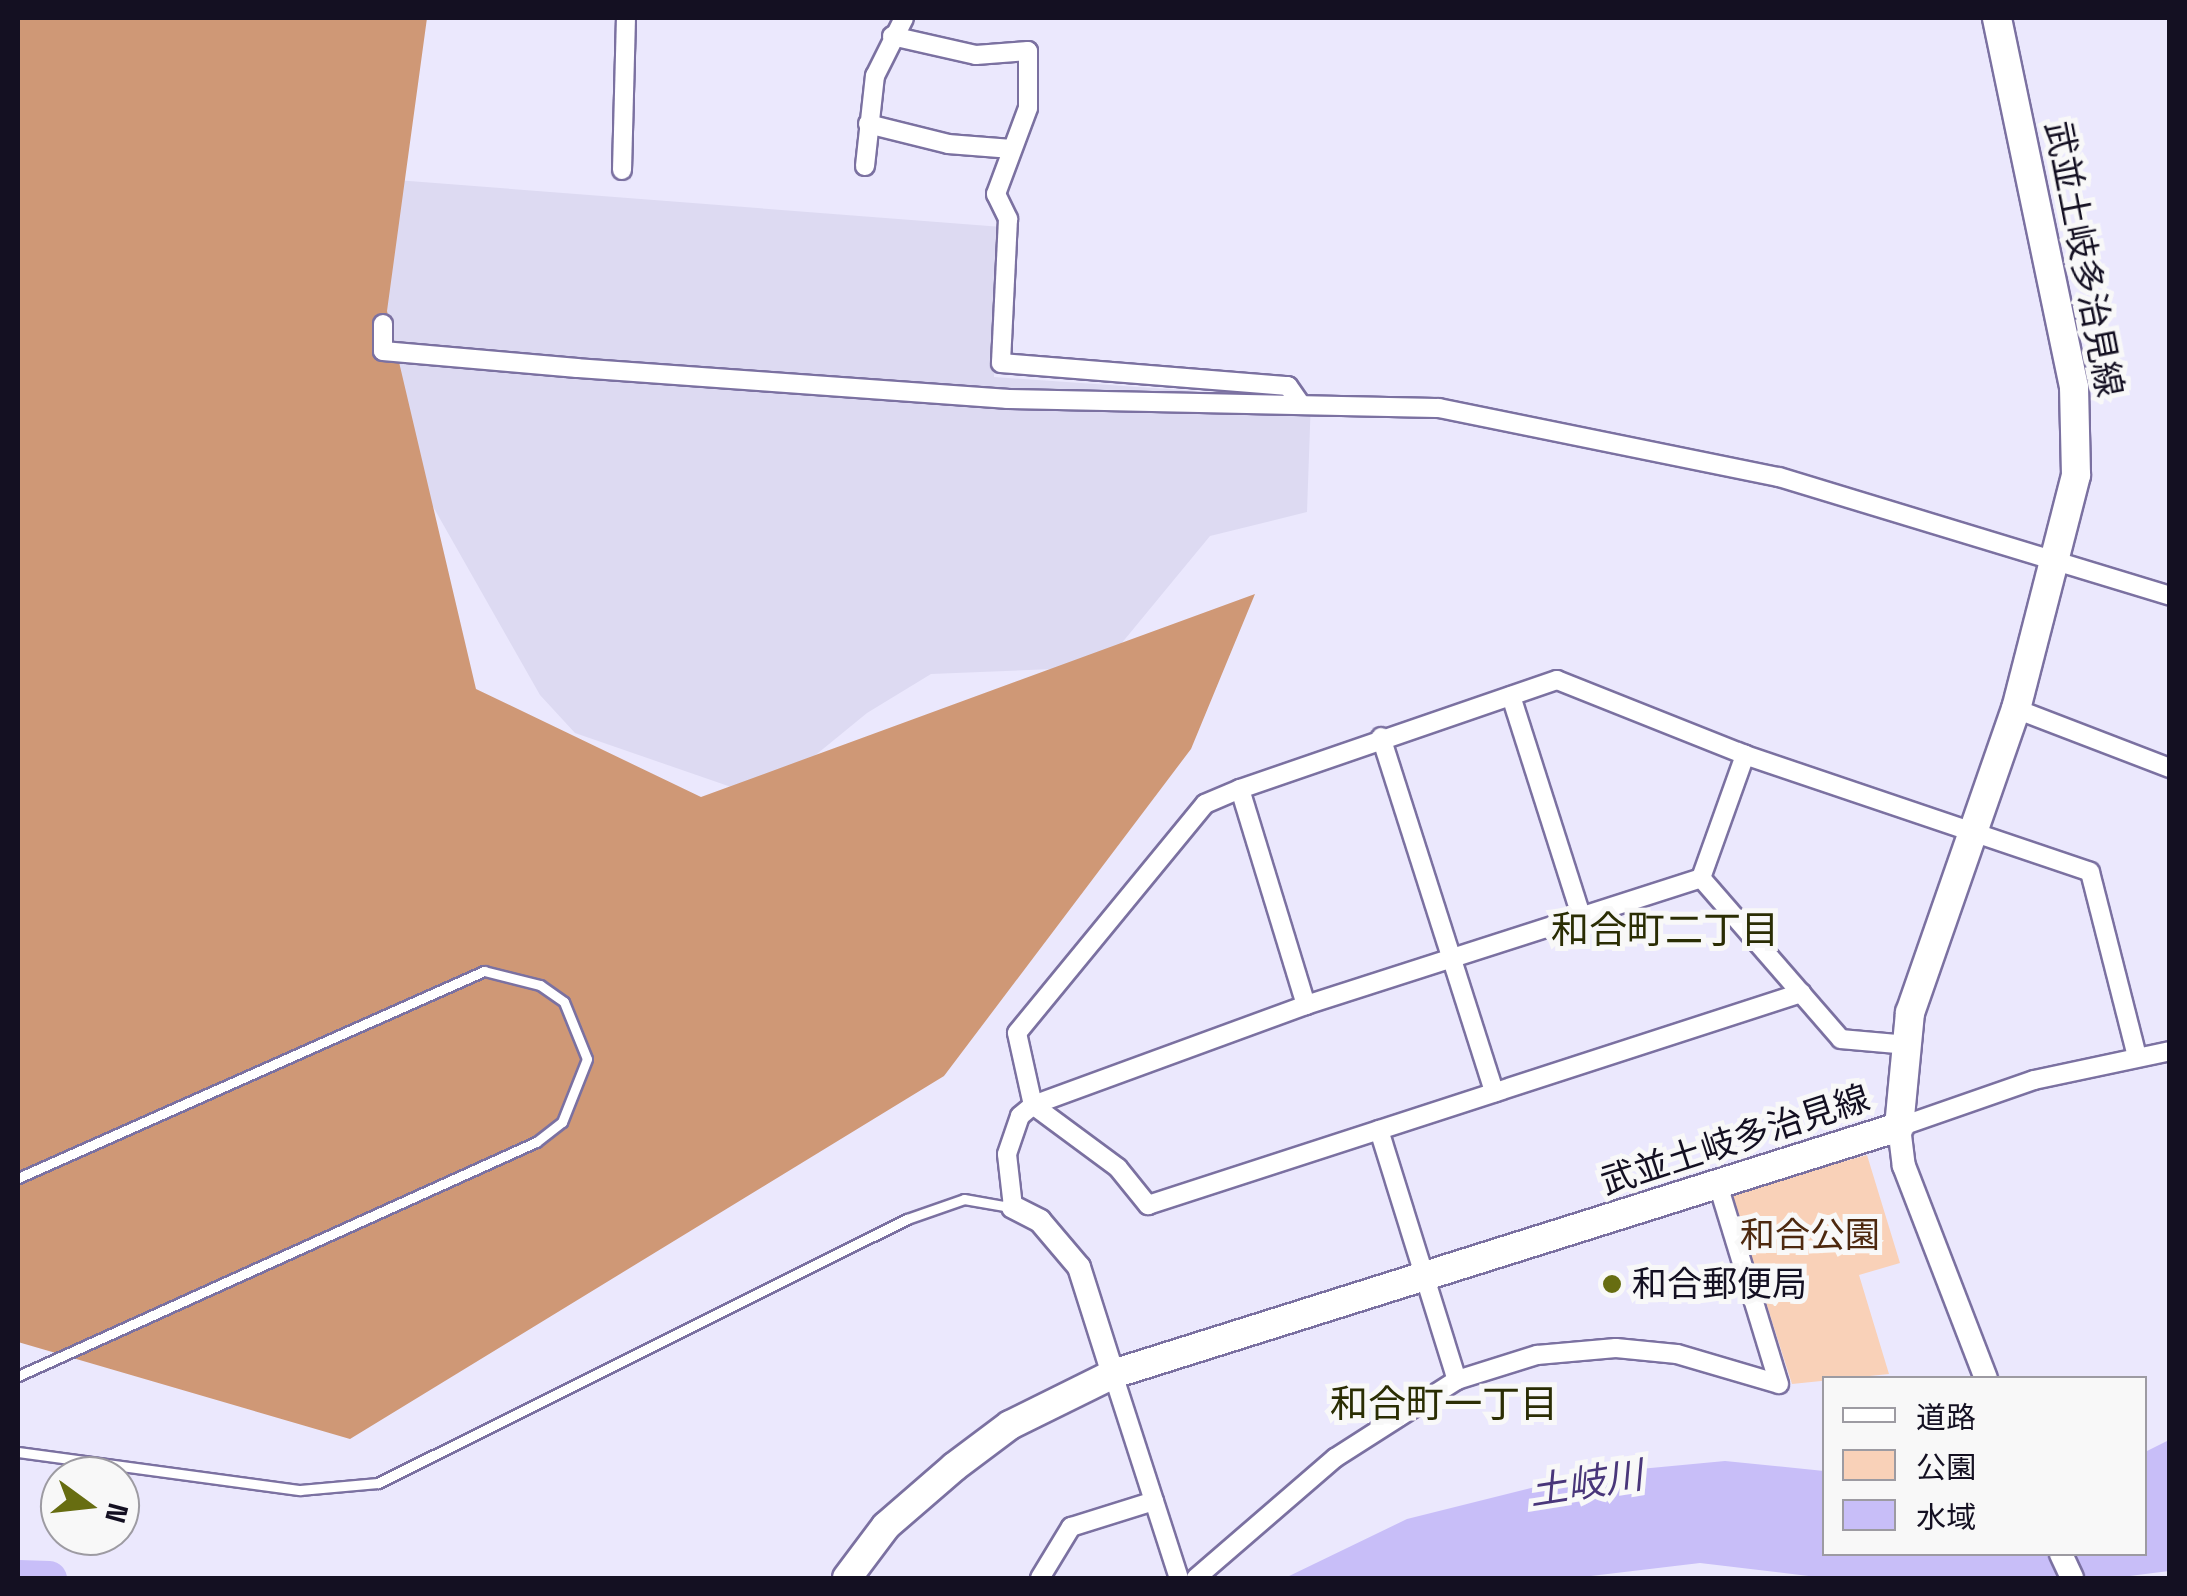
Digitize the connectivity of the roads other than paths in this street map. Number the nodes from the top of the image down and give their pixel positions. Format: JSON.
{"nodes":[{"id":1,"x":626,"y":18,"type":"edge"},
{"id":2,"x":904,"y":18,"type":"edge"},
{"id":3,"x":1998,"y":18,"type":"edge"},
{"id":4,"x":892,"y":36,"type":"junction"},
{"id":5,"x":868,"y":124,"type":"junction"},
{"id":6,"x":1012,"y":149,"type":"junction"},
{"id":7,"x":865,"y":166,"type":"dead end"},
{"id":8,"x":622,"y":170,"type":"dead end"},
{"id":9,"x":383,"y":324,"type":"dead end"},
{"id":10,"x":1300,"y":403,"type":"junction"},
{"id":11,"x":2054,"y":563,"type":"junction"},
{"id":12,"x":2170,"y":596,"type":"edge"},
{"id":13,"x":1512,"y":696,"type":"junction"},
{"id":14,"x":2016,"y":709,"type":"junction"},
{"id":15,"x":1380,"y":737,"type":"junction"},
{"id":16,"x":1745,"y":756,"type":"junction"},
{"id":17,"x":2170,"y":768,"type":"edge"},
{"id":18,"x":1240,"y":789,"type":"junction"},
{"id":19,"x":1974,"y":830,"type":"junction"},
{"id":20,"x":1701,"y":878,"type":"junction"},
{"id":21,"x":1582,"y":916,"type":"junction"},
{"id":22,"x":1450,"y":958,"type":"junction"},
{"id":23,"x":1800,"y":993,"type":"junction"},
{"id":24,"x":1306,"y":1005,"type":"junction"},
{"id":25,"x":1908,"y":1044,"type":"junction"},
{"id":26,"x":2170,"y":1051,"type":"edge"},
{"id":27,"x":2136,"y":1057,"type":"junction"},
{"id":28,"x":1494,"y":1092,"type":"junction"},
{"id":29,"x":1033,"y":1105,"type":"junction"},
{"id":30,"x":1899,"y":1127,"type":"junction"},
{"id":31,"x":1379,"y":1130,"type":"junction"},
{"id":32,"x":18,"y":1178,"type":"edge"},
{"id":33,"x":1718,"y":1184,"type":"junction"},
{"id":34,"x":1013,"y":1207,"type":"junction"},
{"id":35,"x":1424,"y":1278,"type":"junction"},
{"id":36,"x":1113,"y":1374,"type":"junction"},
{"id":37,"x":18,"y":1376,"type":"edge"},
{"id":38,"x":1985,"y":1376,"type":"edge"},
{"id":39,"x":1457,"y":1380,"type":"junction"},
{"id":40,"x":18,"y":1452,"type":"edge"},
{"id":41,"x":1154,"y":1501,"type":"junction"},
{"id":42,"x":847,"y":1578,"type":"edge"},
{"id":43,"x":1040,"y":1578,"type":"edge"},
{"id":44,"x":1178,"y":1578,"type":"edge"},
{"id":45,"x":1196,"y":1578,"type":"edge"}],
"edges":[{"from":1,"to":8,"type":"street"},
{"from":2,"to":4,"type":"street"},
{"from":3,"to":11,"type":"main road","name":"武並土岐多治見線"},
{"from":4,"to":5,"type":"street"},
{"from":4,"to":6,"type":"street"},
{"from":5,"to":6,"type":"street"},
{"from":5,"to":7,"type":"street"},
{"from":6,"to":10,"type":"street"},
{"from":9,"to":10,"type":"street"},
{"from":10,"to":11,"type":"street"},
{"from":11,"to":12,"type":"street"},
{"from":11,"to":14,"type":"main road","name":"武並土岐多治見線"},
{"from":13,"to":15,"type":"street"},
{"from":13,"to":16,"type":"street"},
{"from":13,"to":21,"type":"street"},
{"from":14,"to":17,"type":"street"},
{"from":14,"to":19,"type":"main road","name":"武並土岐多治見線"},
{"from":15,"to":18,"type":"street"},
{"from":15,"to":22,"type":"street"},
{"from":16,"to":19,"type":"street"},
{"from":16,"to":20,"type":"street"},
{"from":18,"to":24,"type":"street"},
{"from":18,"to":29,"type":"street"},
{"from":19,"to":25,"type":"main road","name":"武並土岐多治見線"},
{"from":19,"to":27,"type":"street"},
{"from":20,"to":21,"type":"street"},
{"from":20,"to":23,"type":"street"},
{"from":21,"to":22,"type":"street"},
{"from":22,"to":24,"type":"street"},
{"from":22,"to":28,"type":"street"},
{"from":23,"to":25,"type":"street"},
{"from":23,"to":28,"type":"street"},
{"from":24,"to":29,"type":"street"},
{"from":25,"to":30,"type":"main road","name":"武並土岐多治見線"},
{"from":26,"to":27,"type":"street"},
{"from":27,"to":30,"type":"street"},
{"from":28,"to":31,"type":"street"},
{"from":29,"to":31,"type":"street"},
{"from":29,"to":34,"type":"street"},
{"from":30,"to":33,"type":"main road","name":"武並土岐多治見線"},
{"from":30,"to":38,"type":"street"},
{"from":31,"to":35,"type":"street"},
{"from":32,"to":37,"type":"lane"},
{"from":33,"to":35,"type":"main road","name":"武並土岐多治見線"},
{"from":33,"to":39,"type":"street"},
{"from":34,"to":36,"type":"street"},
{"from":34,"to":40,"type":"lane"},
{"from":35,"to":36,"type":"main road","name":"武並土岐多治見線"},
{"from":35,"to":39,"type":"street"},
{"from":36,"to":41,"type":"street"},
{"from":36,"to":42,"type":"main road","name":"武並土岐多治見線"},
{"from":39,"to":45,"type":"street"},
{"from":41,"to":43,"type":"street"},
{"from":41,"to":44,"type":"street"}]}
